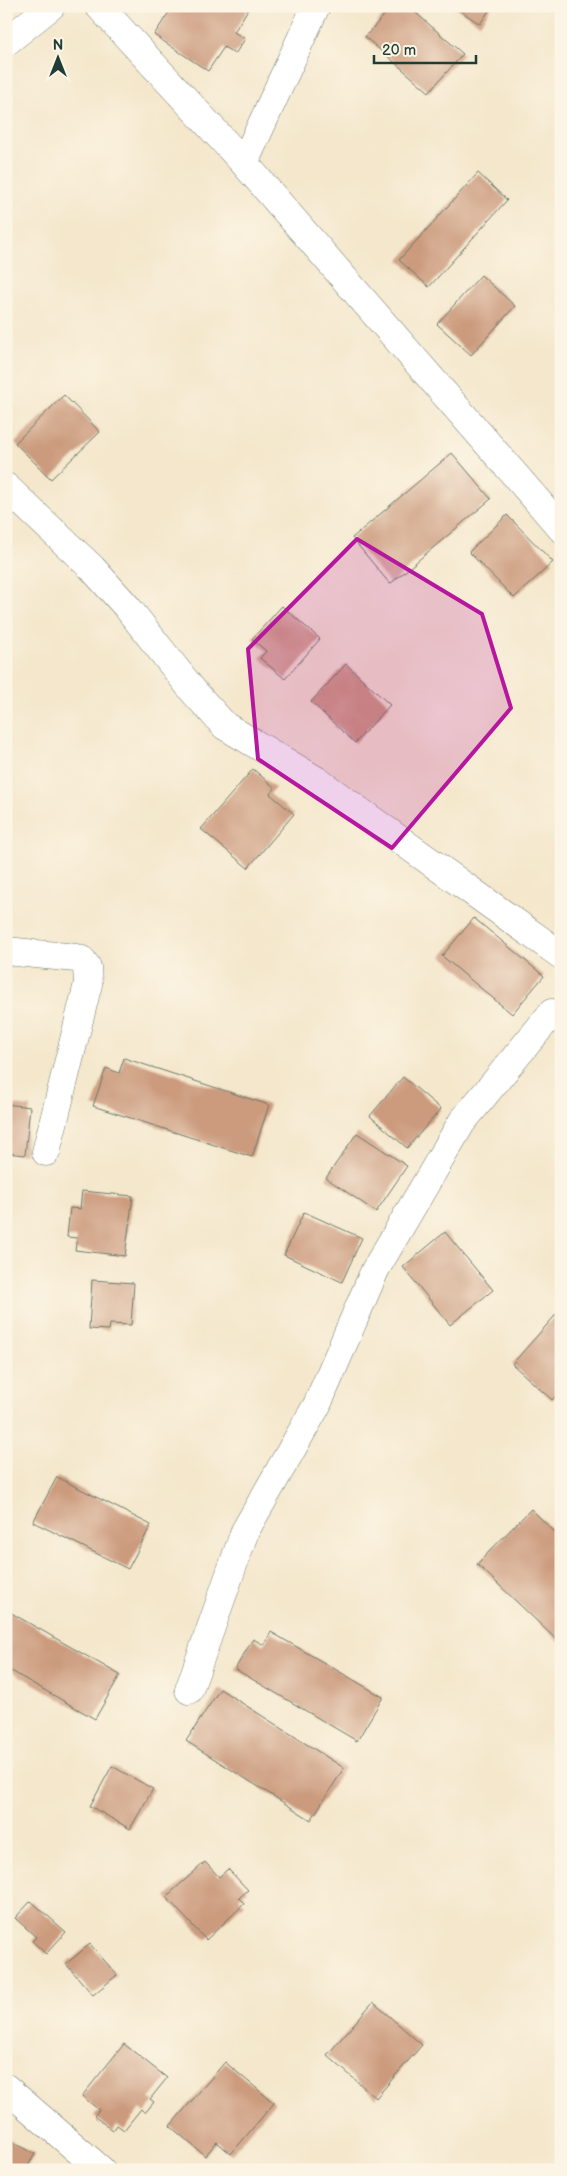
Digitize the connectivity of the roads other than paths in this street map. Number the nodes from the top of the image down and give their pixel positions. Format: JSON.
{"nodes":[{"id":1,"x":51,"y":6,"type":"edge"},
{"id":2,"x":99,"y":6,"type":"edge"},
{"id":3,"x":316,"y":6,"type":"edge"},
{"id":4,"x":6,"y":42,"type":"edge"},
{"id":5,"x":244,"y":163,"type":"junction"},
{"id":6,"x":6,"y":487,"type":"edge"},
{"id":7,"x":561,"y":528,"type":"edge"},
{"id":8,"x":6,"y":951,"type":"edge"},
{"id":9,"x":561,"y":955,"type":"edge"},
{"id":10,"x":558,"y":1009,"type":"edge"},
{"id":11,"x":46,"y":1152,"type":"dead end"},
{"id":12,"x":189,"y":1690,"type":"dead end"},
{"id":13,"x":6,"y":2088,"type":"edge"},
{"id":14,"x":101,"y":2170,"type":"edge"}],
"edges":[{"from":1,"to":4,"type":"street"},
{"from":2,"to":5,"type":"street"},
{"from":3,"to":5,"type":"street"},
{"from":5,"to":7,"type":"street"},
{"from":6,"to":9,"type":"street"},
{"from":8,"to":11,"type":"street"},
{"from":10,"to":12,"type":"street"},
{"from":13,"to":14,"type":"street"}]}
